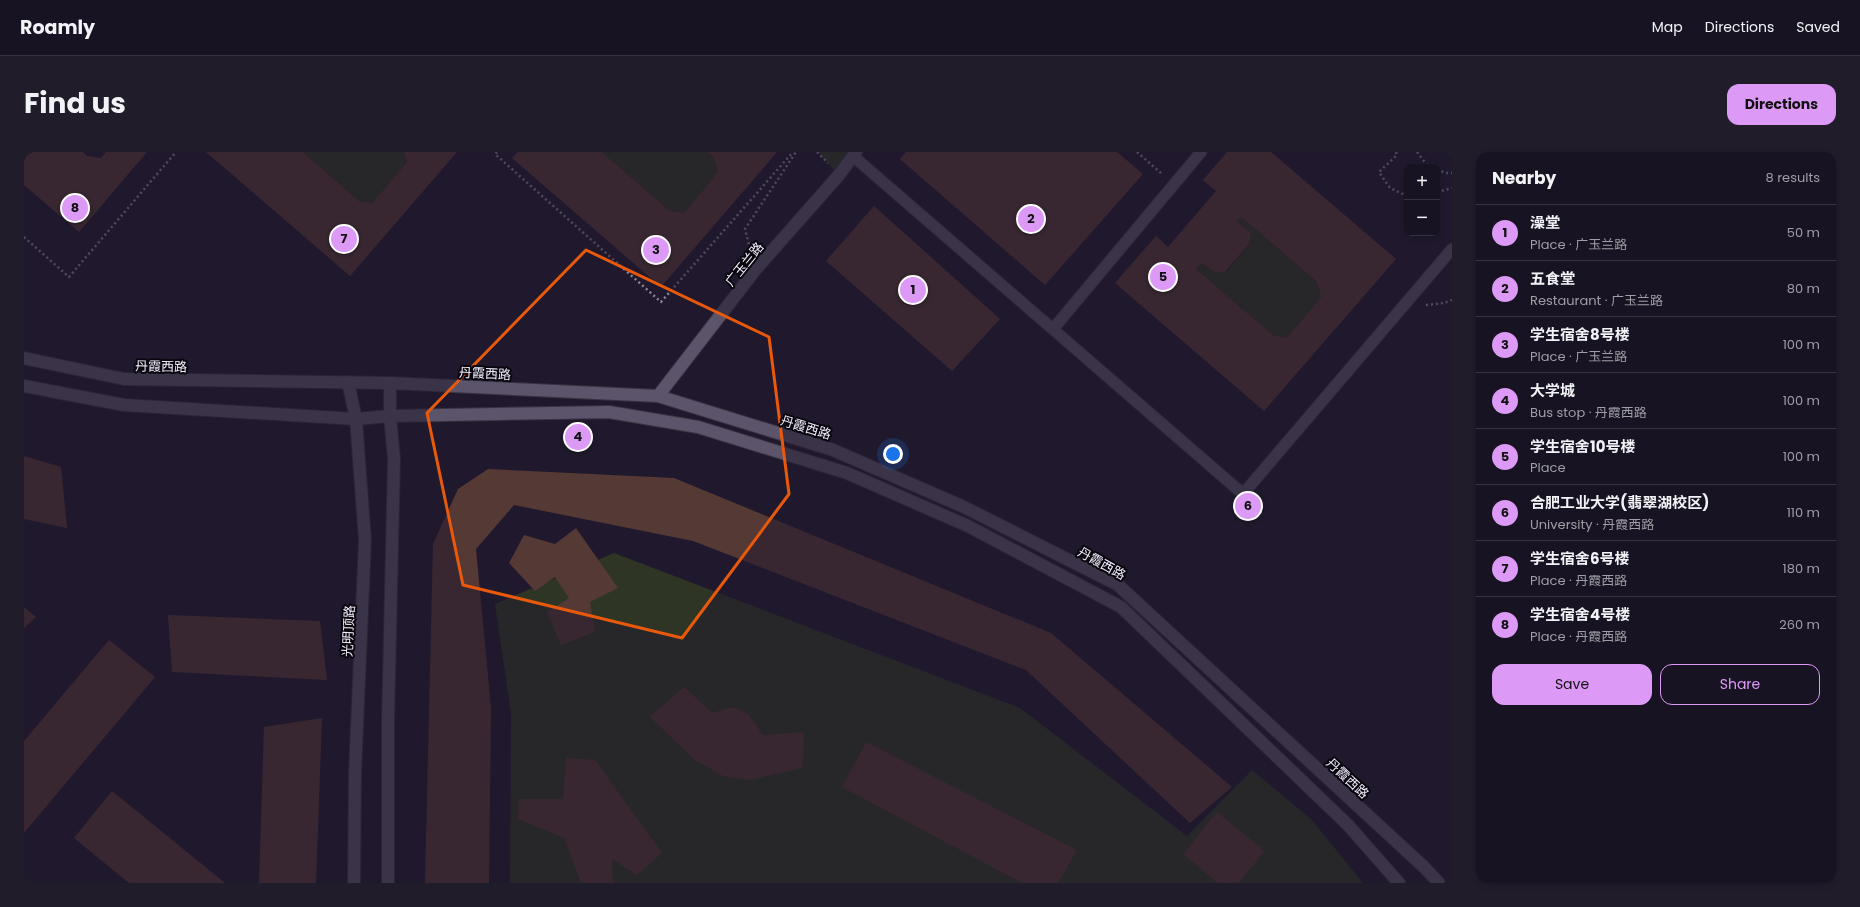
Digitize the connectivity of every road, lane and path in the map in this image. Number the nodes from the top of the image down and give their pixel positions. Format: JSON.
{"nodes":[{"id":1,"x":176,"y":152,"type":"edge"},
{"id":2,"x":794,"y":152,"type":"edge"},
{"id":3,"x":1137,"y":152,"type":"edge"},
{"id":4,"x":1201,"y":152,"type":"edge"},
{"id":5,"x":1396,"y":152,"type":"edge"},
{"id":6,"x":1417,"y":152,"type":"edge"},
{"id":7,"x":496,"y":153,"type":"edge"},
{"id":8,"x":854,"y":154,"type":"edge"},
{"id":9,"x":1426,"y":164,"type":"edge"},
{"id":10,"x":1440,"y":170,"type":"edge"},
{"id":11,"x":1452,"y":173,"type":"edge"},
{"id":12,"x":1174,"y":185,"type":"junction"},
{"id":13,"x":1452,"y":188,"type":"edge"},
{"id":14,"x":1440,"y":191,"type":"edge"},
{"id":15,"x":1404,"y":195,"type":"edge"},
{"id":16,"x":24,"y":237,"type":"edge"},
{"id":17,"x":1452,"y":249,"type":"edge"},
{"id":18,"x":756,"y":270,"type":"junction"},
{"id":19,"x":1053,"y":329,"type":"junction"},
{"id":20,"x":24,"y":358,"type":"edge"},
{"id":21,"x":348,"y":382,"type":"junction"},
{"id":22,"x":390,"y":383,"type":"junction"},
{"id":23,"x":24,"y":386,"type":"edge"},
{"id":24,"x":658,"y":396,"type":"junction"},
{"id":25,"x":390,"y":416,"type":"junction"},
{"id":26,"x":356,"y":419,"type":"junction"},
{"id":27,"x":354,"y":883,"type":"edge"},
{"id":28,"x":388,"y":883,"type":"edge"},
{"id":29,"x":1399,"y":883,"type":"edge"},
{"id":30,"x":1440,"y":883,"type":"edge"}],
"edges":[{"from":1,"to":16,"type":"path"},
{"from":2,"to":7,"type":"path"},
{"from":2,"to":18,"type":"path"},
{"from":3,"to":12,"type":"path"},
{"from":4,"to":12,"type":"lane"},
{"from":5,"to":15,"type":"path"},
{"from":6,"to":9,"type":"path"},
{"from":8,"to":18,"type":"main road","name":"广玉兰路"},
{"from":8,"to":19,"type":"lane"},
{"from":10,"to":11,"type":"path"},
{"from":12,"to":19,"type":"lane"},
{"from":13,"to":14,"type":"path"},
{"from":17,"to":19,"type":"lane"},
{"from":18,"to":24,"type":"main road","name":"广玉兰路"},
{"from":20,"to":21,"type":"main road","name":"丹霞西路"},
{"from":21,"to":22,"type":"main road","name":"丹霞西路"},
{"from":21,"to":26,"type":"main road","name":"光明顶路"},
{"from":22,"to":24,"type":"main road","name":"丹霞西路"},
{"from":22,"to":25,"type":"main road"},
{"from":23,"to":26,"type":"main road"},
{"from":24,"to":30,"type":"main road","name":"丹霞西路"},
{"from":25,"to":26,"type":"main road"},
{"from":25,"to":28,"type":"main road"},
{"from":25,"to":29,"type":"main road"},
{"from":26,"to":27,"type":"main road","name":"光明顶路"}]}
